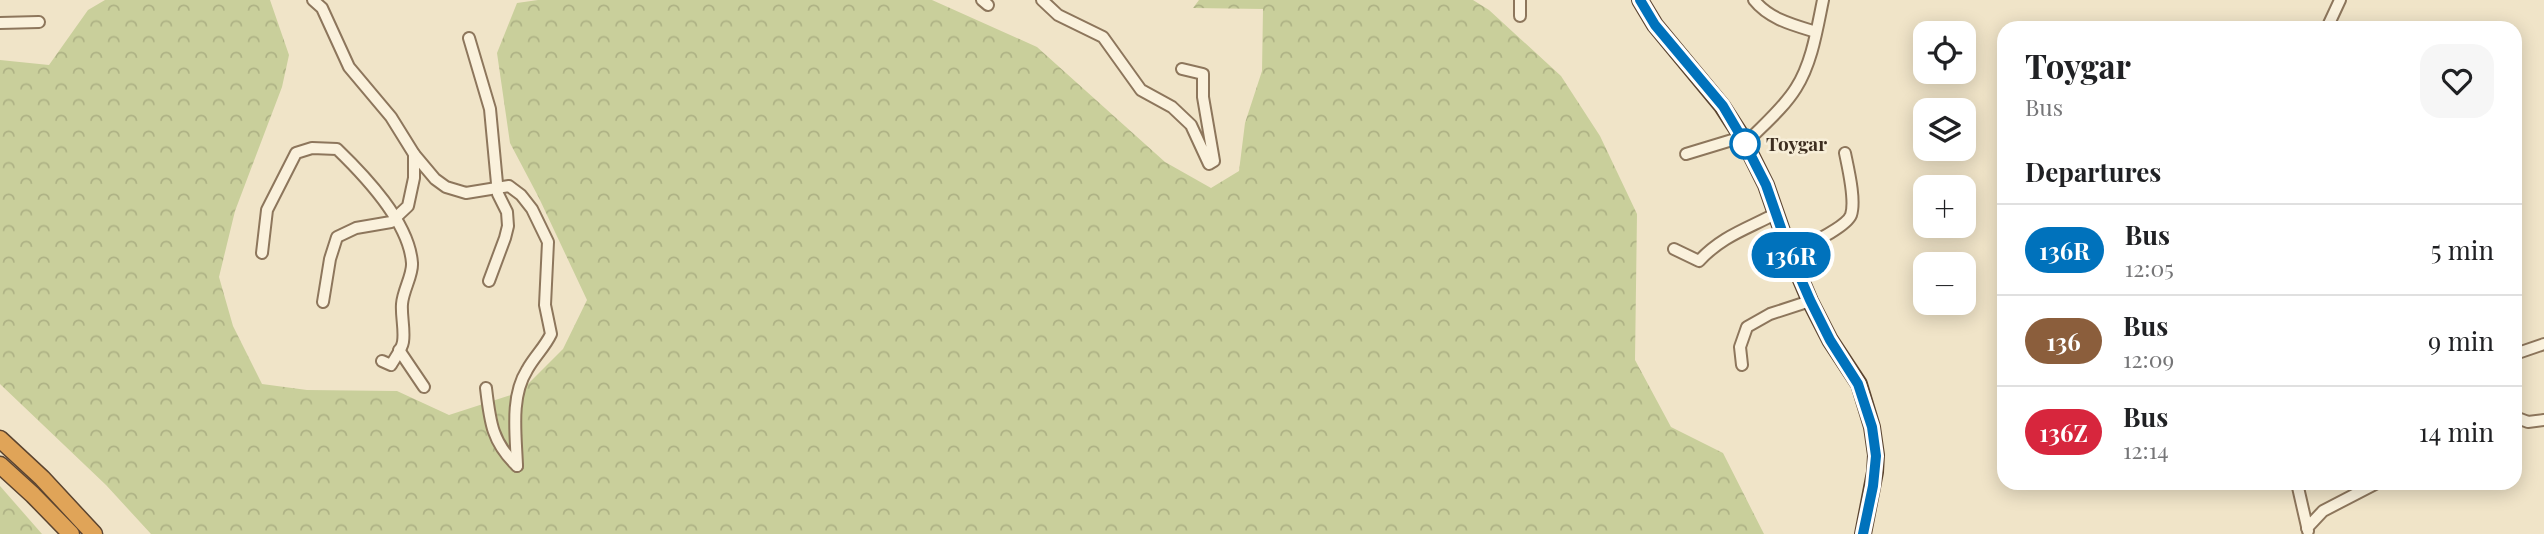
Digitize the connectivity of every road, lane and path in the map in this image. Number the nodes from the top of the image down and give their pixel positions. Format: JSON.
{"nodes":[{"id":1,"x":313,"y":0,"type":"edge"},
{"id":2,"x":1042,"y":0,"type":"edge"},
{"id":3,"x":1520,"y":0,"type":"edge"},
{"id":4,"x":1640,"y":0,"type":"edge"},
{"id":5,"x":1754,"y":0,"type":"edge"},
{"id":6,"x":1823,"y":0,"type":"edge"},
{"id":7,"x":2340,"y":0,"type":"edge"},
{"id":8,"x":1520,"y":16,"type":"dead end"},
{"id":9,"x":2330,"y":21,"type":"edge"},
{"id":10,"x":39,"y":22,"type":"dead end"},
{"id":11,"x":0,"y":23,"type":"edge"},
{"id":12,"x":1816,"y":32,"type":"junction"},
{"id":13,"x":469,"y":38,"type":"dead end"},
{"id":14,"x":1182,"y":69,"type":"dead end"},
{"id":15,"x":1744,"y":141,"type":"junction"},
{"id":16,"x":1845,"y":153,"type":"dead end"},
{"id":17,"x":414,"y":154,"type":"junction"},
{"id":18,"x":1686,"y":154,"type":"dead end"},
{"id":19,"x":498,"y":188,"type":"junction"},
{"id":20,"x":1777,"y":213,"type":"junction"},
{"id":21,"x":396,"y":217,"type":"junction"},
{"id":22,"x":1674,"y":249,"type":"dead end"},
{"id":23,"x":262,"y":253,"type":"dead end"},
{"id":24,"x":1790,"y":254,"type":"junction"},
{"id":25,"x":489,"y":281,"type":"dead end"},
{"id":26,"x":1810,"y":300,"type":"junction"},
{"id":27,"x":323,"y":302,"type":"dead end"},
{"id":28,"x":2544,"y":344,"type":"edge"},
{"id":29,"x":399,"y":350,"type":"junction"},
{"id":30,"x":2522,"y":352,"type":"edge"},
{"id":31,"x":382,"y":361,"type":"dead end"},
{"id":32,"x":1742,"y":366,"type":"dead end"},
{"id":33,"x":424,"y":387,"type":"dead end"},
{"id":34,"x":486,"y":388,"type":"dead end"},
{"id":35,"x":2522,"y":420,"type":"edge"},
{"id":36,"x":2544,"y":420,"type":"edge"},
{"id":37,"x":0,"y":439,"type":"edge"},
{"id":38,"x":0,"y":464,"type":"edge"},
{"id":39,"x":2299,"y":490,"type":"edge"},
{"id":40,"x":2363,"y":490,"type":"edge"},
{"id":41,"x":2308,"y":531,"type":"edge"},
{"id":42,"x":71,"y":534,"type":"edge"},
{"id":43,"x":94,"y":534,"type":"edge"},
{"id":44,"x":1863,"y":534,"type":"edge"}],
"edges":[{"from":1,"to":17,"type":"street"},
{"from":2,"to":14,"type":"street"},
{"from":3,"to":8,"type":"street"},
{"from":4,"to":15,"type":"main road"},
{"from":5,"to":12,"type":"street"},
{"from":6,"to":12,"type":"street"},
{"from":7,"to":9,"type":"street"},
{"from":10,"to":11,"type":"street"},
{"from":12,"to":15,"type":"street"},
{"from":13,"to":19,"type":"street"},
{"from":15,"to":18,"type":"street"},
{"from":15,"to":20,"type":"main road"},
{"from":16,"to":24,"type":"street"},
{"from":17,"to":19,"type":"street"},
{"from":17,"to":21,"type":"street"},
{"from":19,"to":25,"type":"street"},
{"from":19,"to":34,"type":"street"},
{"from":20,"to":22,"type":"street"},
{"from":20,"to":24,"type":"main road"},
{"from":21,"to":23,"type":"street"},
{"from":21,"to":27,"type":"street"},
{"from":21,"to":29,"type":"street"},
{"from":24,"to":26,"type":"main road"},
{"from":26,"to":32,"type":"street"},
{"from":26,"to":44,"type":"main road"},
{"from":28,"to":30,"type":"street"},
{"from":29,"to":31,"type":"street"},
{"from":29,"to":33,"type":"street"},
{"from":35,"to":36,"type":"street"},
{"from":37,"to":43,"type":"highway"},
{"from":38,"to":42,"type":"highway"},
{"from":39,"to":41,"type":"street"},
{"from":40,"to":41,"type":"street"}]}
